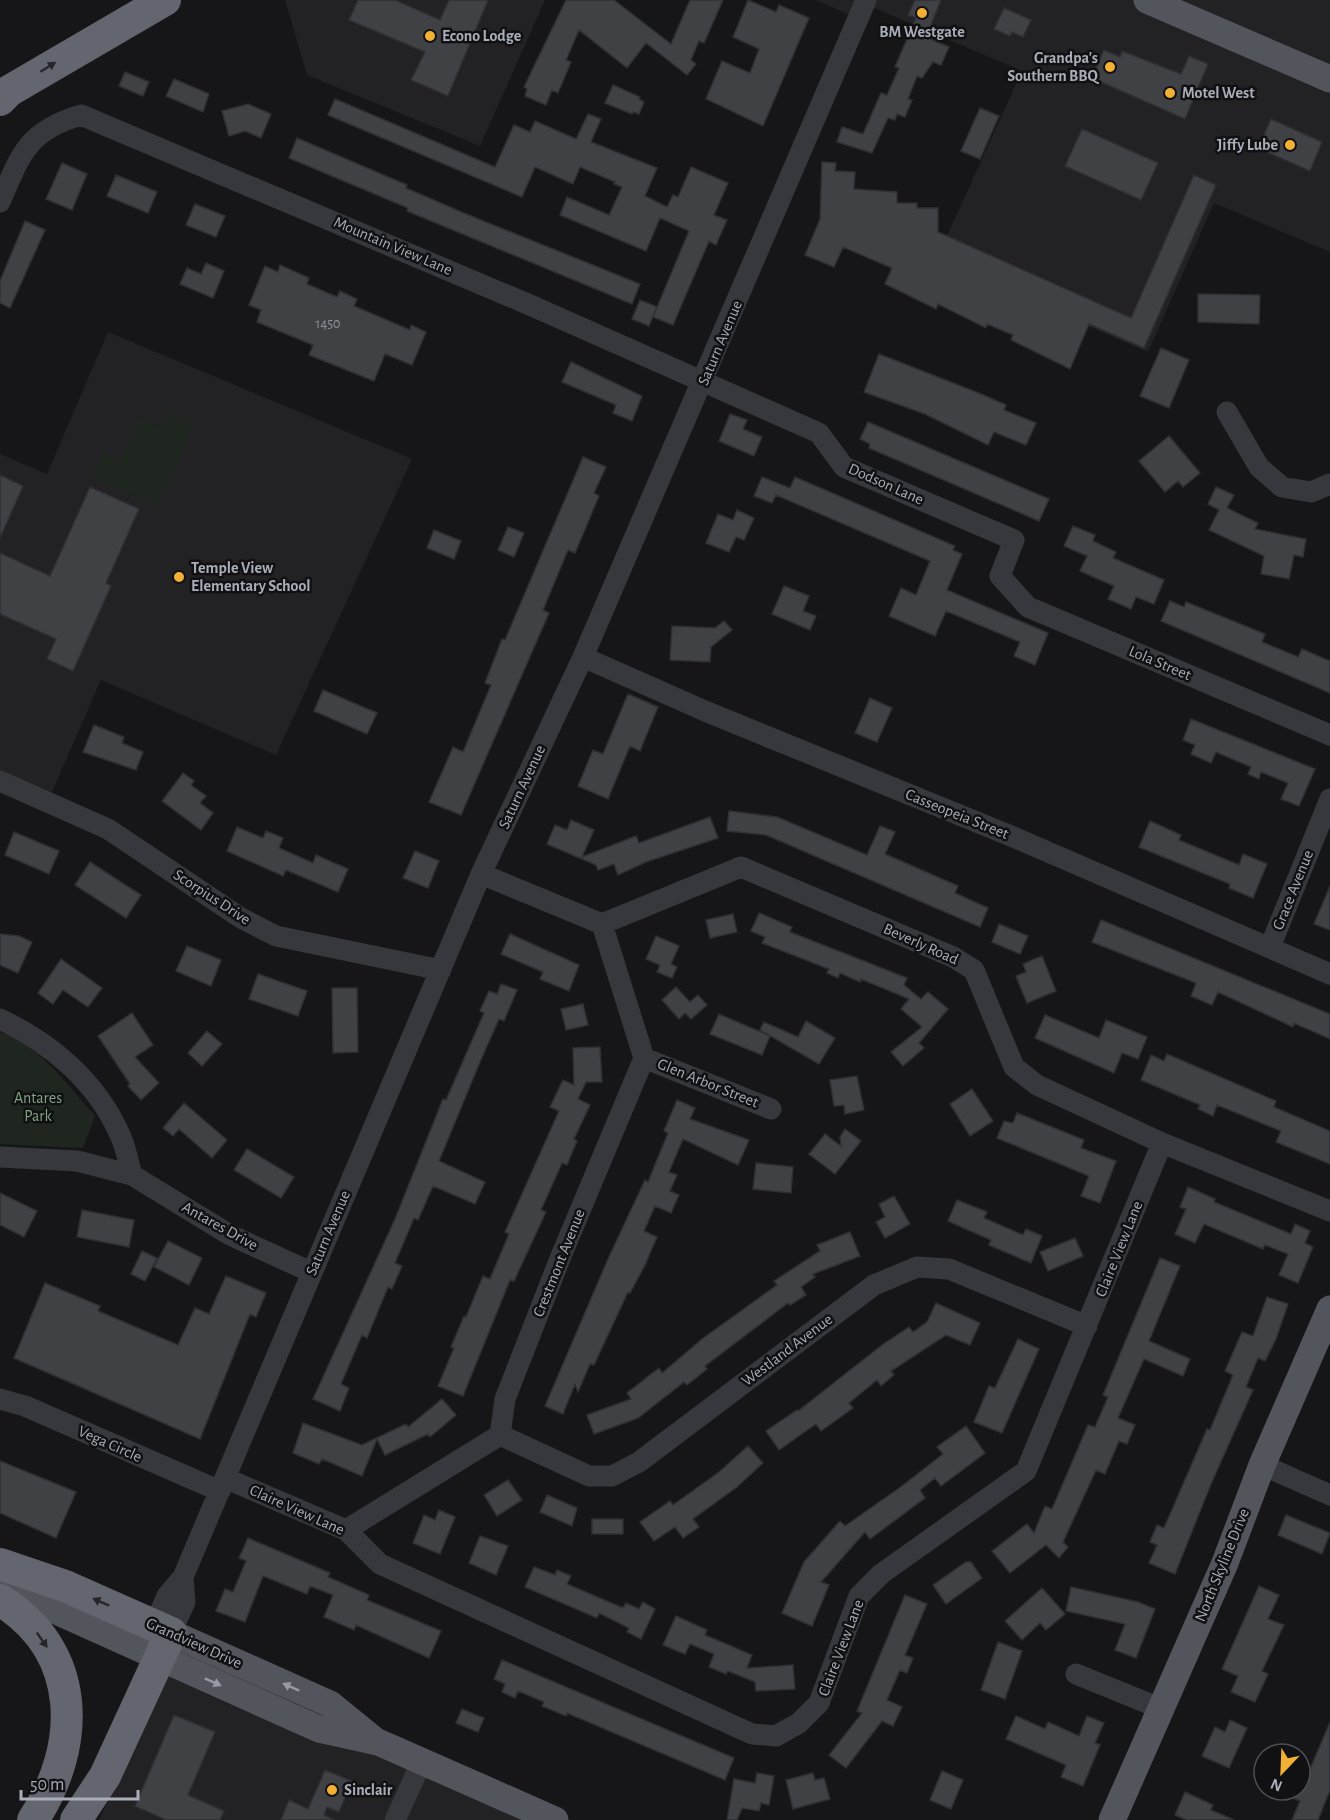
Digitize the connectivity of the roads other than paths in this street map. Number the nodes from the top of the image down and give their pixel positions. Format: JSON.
{"nodes":[{"id":1,"x":165,"y":0,"type":"edge"},
{"id":2,"x":866,"y":0,"type":"edge"},
{"id":3,"x":1147,"y":0,"type":"edge"},
{"id":4,"x":1330,"y":79,"type":"edge"},
{"id":5,"x":0,"y":100,"type":"edge"},
{"id":6,"x":0,"y":202,"type":"edge"},
{"id":7,"x":703,"y":381,"type":"junction"},
{"id":8,"x":1227,"y":412,"type":"dead end"},
{"id":9,"x":1330,"y":484,"type":"edge"},
{"id":10,"x":1000,"y":576,"type":"joint"},
{"id":11,"x":583,"y":657,"type":"junction"},
{"id":12,"x":1330,"y":735,"type":"edge"},
{"id":13,"x":0,"y":780,"type":"edge"},
{"id":14,"x":1330,"y":799,"type":"edge"},
{"id":15,"x":481,"y":874,"type":"junction"},
{"id":16,"x":602,"y":924,"type":"junction"},
{"id":17,"x":1270,"y":947,"type":"junction"},
{"id":18,"x":441,"y":970,"type":"junction"},
{"id":19,"x":1330,"y":974,"type":"edge"},
{"id":20,"x":0,"y":1019,"type":"edge"},
{"id":21,"x":644,"y":1058,"type":"junction"},
{"id":22,"x":771,"y":1109,"type":"dead end"},
{"id":23,"x":1162,"y":1143,"type":"junction"},
{"id":24,"x":0,"y":1157,"type":"edge"},
{"id":25,"x":132,"y":1175,"type":"junction"},
{"id":26,"x":1330,"y":1211,"type":"edge"},
{"id":27,"x":311,"y":1272,"type":"junction"},
{"id":28,"x":1330,"y":1309,"type":"edge"},
{"id":29,"x":1087,"y":1326,"type":"junction"},
{"id":30,"x":0,"y":1399,"type":"edge"},
{"id":31,"x":500,"y":1435,"type":"junction"},
{"id":32,"x":1262,"y":1465,"type":"junction"},
{"id":33,"x":222,"y":1485,"type":"junction"},
{"id":34,"x":1330,"y":1495,"type":"edge"},
{"id":35,"x":346,"y":1530,"type":"junction"},
{"id":36,"x":0,"y":1564,"type":"edge"},
{"id":37,"x":0,"y":1589,"type":"edge"},
{"id":38,"x":0,"y":1600,"type":"edge"},
{"id":39,"x":157,"y":1641,"type":"junction"},
{"id":40,"x":1076,"y":1674,"type":"dead end"},
{"id":41,"x":1162,"y":1709,"type":"junction"},
{"id":42,"x":422,"y":1761,"type":"junction"},
{"id":43,"x":33,"y":1820,"type":"edge"},
{"id":44,"x":53,"y":1820,"type":"edge"},
{"id":45,"x":76,"y":1820,"type":"edge"},
{"id":46,"x":395,"y":1820,"type":"edge"},
{"id":47,"x":555,"y":1820,"type":"edge"},
{"id":48,"x":1112,"y":1820,"type":"edge"}],
"edges":[{"from":5,"to":1,"type":"highway","one_way":true},
{"from":2,"to":7,"type":"street","name":"Saturn Avenue"},
{"from":3,"to":4,"type":"main road"},
{"from":6,"to":7,"type":"street","name":"Mountain View Lane"},
{"from":7,"to":10,"type":"street","name":"Dodson Lane"},
{"from":7,"to":11,"type":"street","name":"Saturn Avenue"},
{"from":8,"to":9,"type":"street"},
{"from":10,"to":12,"type":"street","name":"Lola Street"},
{"from":11,"to":15,"type":"street","name":"Saturn Avenue"},
{"from":11,"to":17,"type":"street","name":"Casseopeia Street"},
{"from":13,"to":18,"type":"street","name":"Scorpius Drive"},
{"from":14,"to":17,"type":"street","name":"Grace Avenue"},
{"from":15,"to":16,"type":"street"},
{"from":15,"to":18,"type":"street","name":"Saturn Avenue"},
{"from":16,"to":21,"type":"street"},
{"from":16,"to":23,"type":"street","name":"Beverly Road"},
{"from":17,"to":19,"type":"street","name":"Casseopeia Street"},
{"from":18,"to":27,"type":"street","name":"Saturn Avenue"},
{"from":20,"to":25,"type":"street"},
{"from":21,"to":22,"type":"street","name":"Glen Arbor Street"},
{"from":21,"to":31,"type":"street","name":"Crestmont Avenue"},
{"from":23,"to":26,"type":"street","name":"Beverly Road"},
{"from":23,"to":29,"type":"street","name":"Claire View Lane"},
{"from":24,"to":25,"type":"street","name":"Antares Drive"},
{"from":25,"to":27,"type":"street","name":"Antares Drive"},
{"from":27,"to":33,"type":"street","name":"Saturn Avenue"},
{"from":28,"to":32,"type":"main road","name":"North Skyline Drive"},
{"from":29,"to":31,"type":"street","name":"Westland Avenue"},
{"from":29,"to":35,"type":"street","name":"Claire View Lane"},
{"from":30,"to":33,"type":"street","name":"Vega Circle"},
{"from":31,"to":35,"type":"street"},
{"from":32,"to":34,"type":"street"},
{"from":32,"to":41,"type":"main road","name":"North Skyline Drive"},
{"from":33,"to":35,"type":"street","name":"Claire View Lane"},
{"from":33,"to":39,"type":"street","name":"Saturn Avenue"},
{"from":39,"to":36,"type":"highway","name":"Grandview Drive","one_way":true},
{"from":37,"to":39,"type":"main road","name":"Grandview Drive"},
{"from":38,"to":43,"type":"highway","one_way":true},
{"from":39,"to":42,"type":"main road","name":"Grandview Drive"},
{"from":39,"to":44,"type":"highway"},
{"from":39,"to":45,"type":"highway"},
{"from":40,"to":41,"type":"street"},
{"from":41,"to":48,"type":"main road","name":"North Skyline Drive"},
{"from":42,"to":46,"type":"street"},
{"from":42,"to":47,"type":"main road","name":"Grandview Drive"}]}
